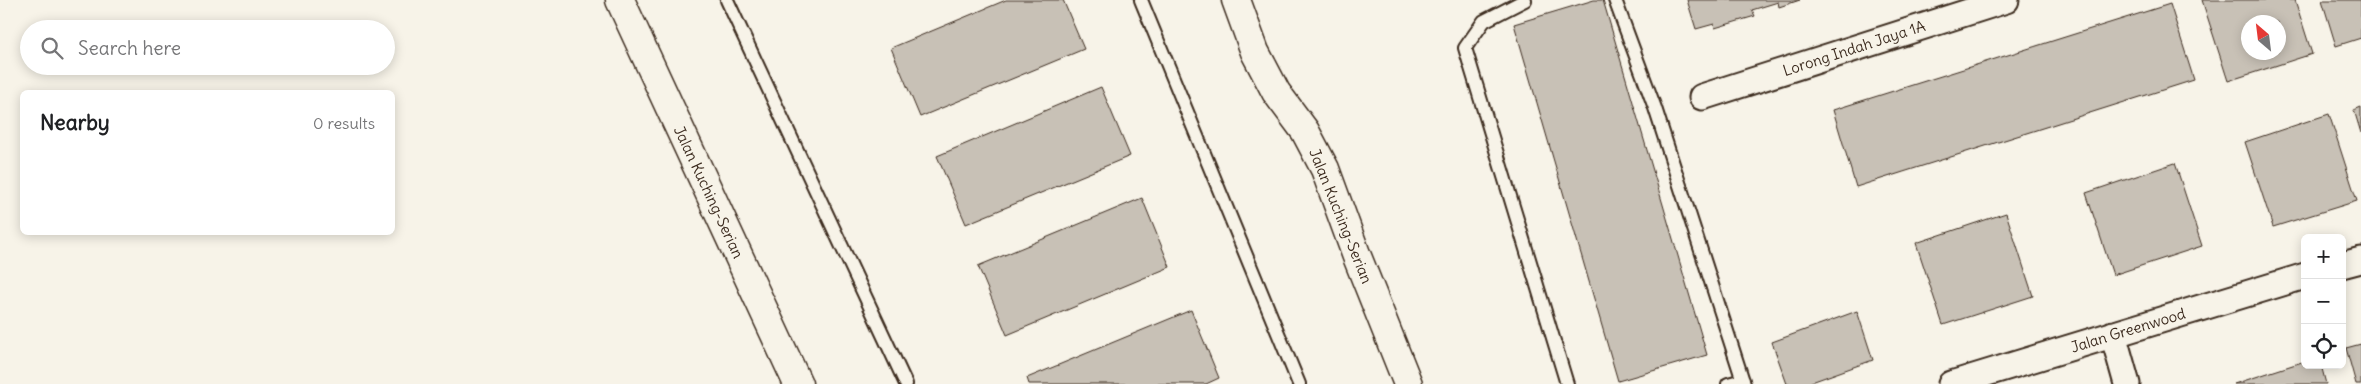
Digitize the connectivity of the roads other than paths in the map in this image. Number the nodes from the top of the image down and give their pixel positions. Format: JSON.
{"nodes":[{"id":1,"x":620,"y":0,"type":"edge"},
{"id":2,"x":727,"y":0,"type":"edge"},
{"id":3,"x":1141,"y":0,"type":"edge"},
{"id":4,"x":1236,"y":0,"type":"edge"},
{"id":5,"x":1525,"y":0,"type":"edge"},
{"id":6,"x":1615,"y":0,"type":"edge"},
{"id":7,"x":2006,"y":0,"type":"edge"},
{"id":8,"x":1702,"y":97,"type":"dead end"},
{"id":9,"x":2361,"y":260,"type":"edge"},
{"id":10,"x":2346,"y":264,"type":"edge"},
{"id":11,"x":2301,"y":277,"type":"edge"},
{"id":12,"x":2114,"y":334,"type":"junction"},
{"id":13,"x":1744,"y":382,"type":"edge"},
{"id":14,"x":798,"y":384,"type":"edge"},
{"id":15,"x":906,"y":384,"type":"edge"},
{"id":16,"x":1299,"y":384,"type":"edge"},
{"id":17,"x":1408,"y":384,"type":"edge"},
{"id":18,"x":1567,"y":384,"type":"edge"},
{"id":19,"x":1728,"y":384,"type":"edge"},
{"id":20,"x":1951,"y":384,"type":"edge"},
{"id":21,"x":2127,"y":384,"type":"edge"}],
"edges":[{"from":1,"to":14,"type":"highway","name":"Jalan Kuching-Serian"},
{"from":2,"to":15,"type":"lane"},
{"from":3,"to":16,"type":"lane"},
{"from":4,"to":17,"type":"highway","name":"Jalan Kuching-Serian"},
{"from":5,"to":18,"type":"lane"},
{"from":6,"to":13,"type":"lane"},
{"from":7,"to":8,"type":"street","name":"Lorong Indah Jaya 1A"},
{"from":9,"to":10,"type":"street"},
{"from":11,"to":12,"type":"street","name":"Jalan Greenwood"},
{"from":12,"to":20,"type":"street","name":"Jalan Greenwood"},
{"from":12,"to":21,"type":"street"},
{"from":13,"to":19,"type":"lane"}]}
